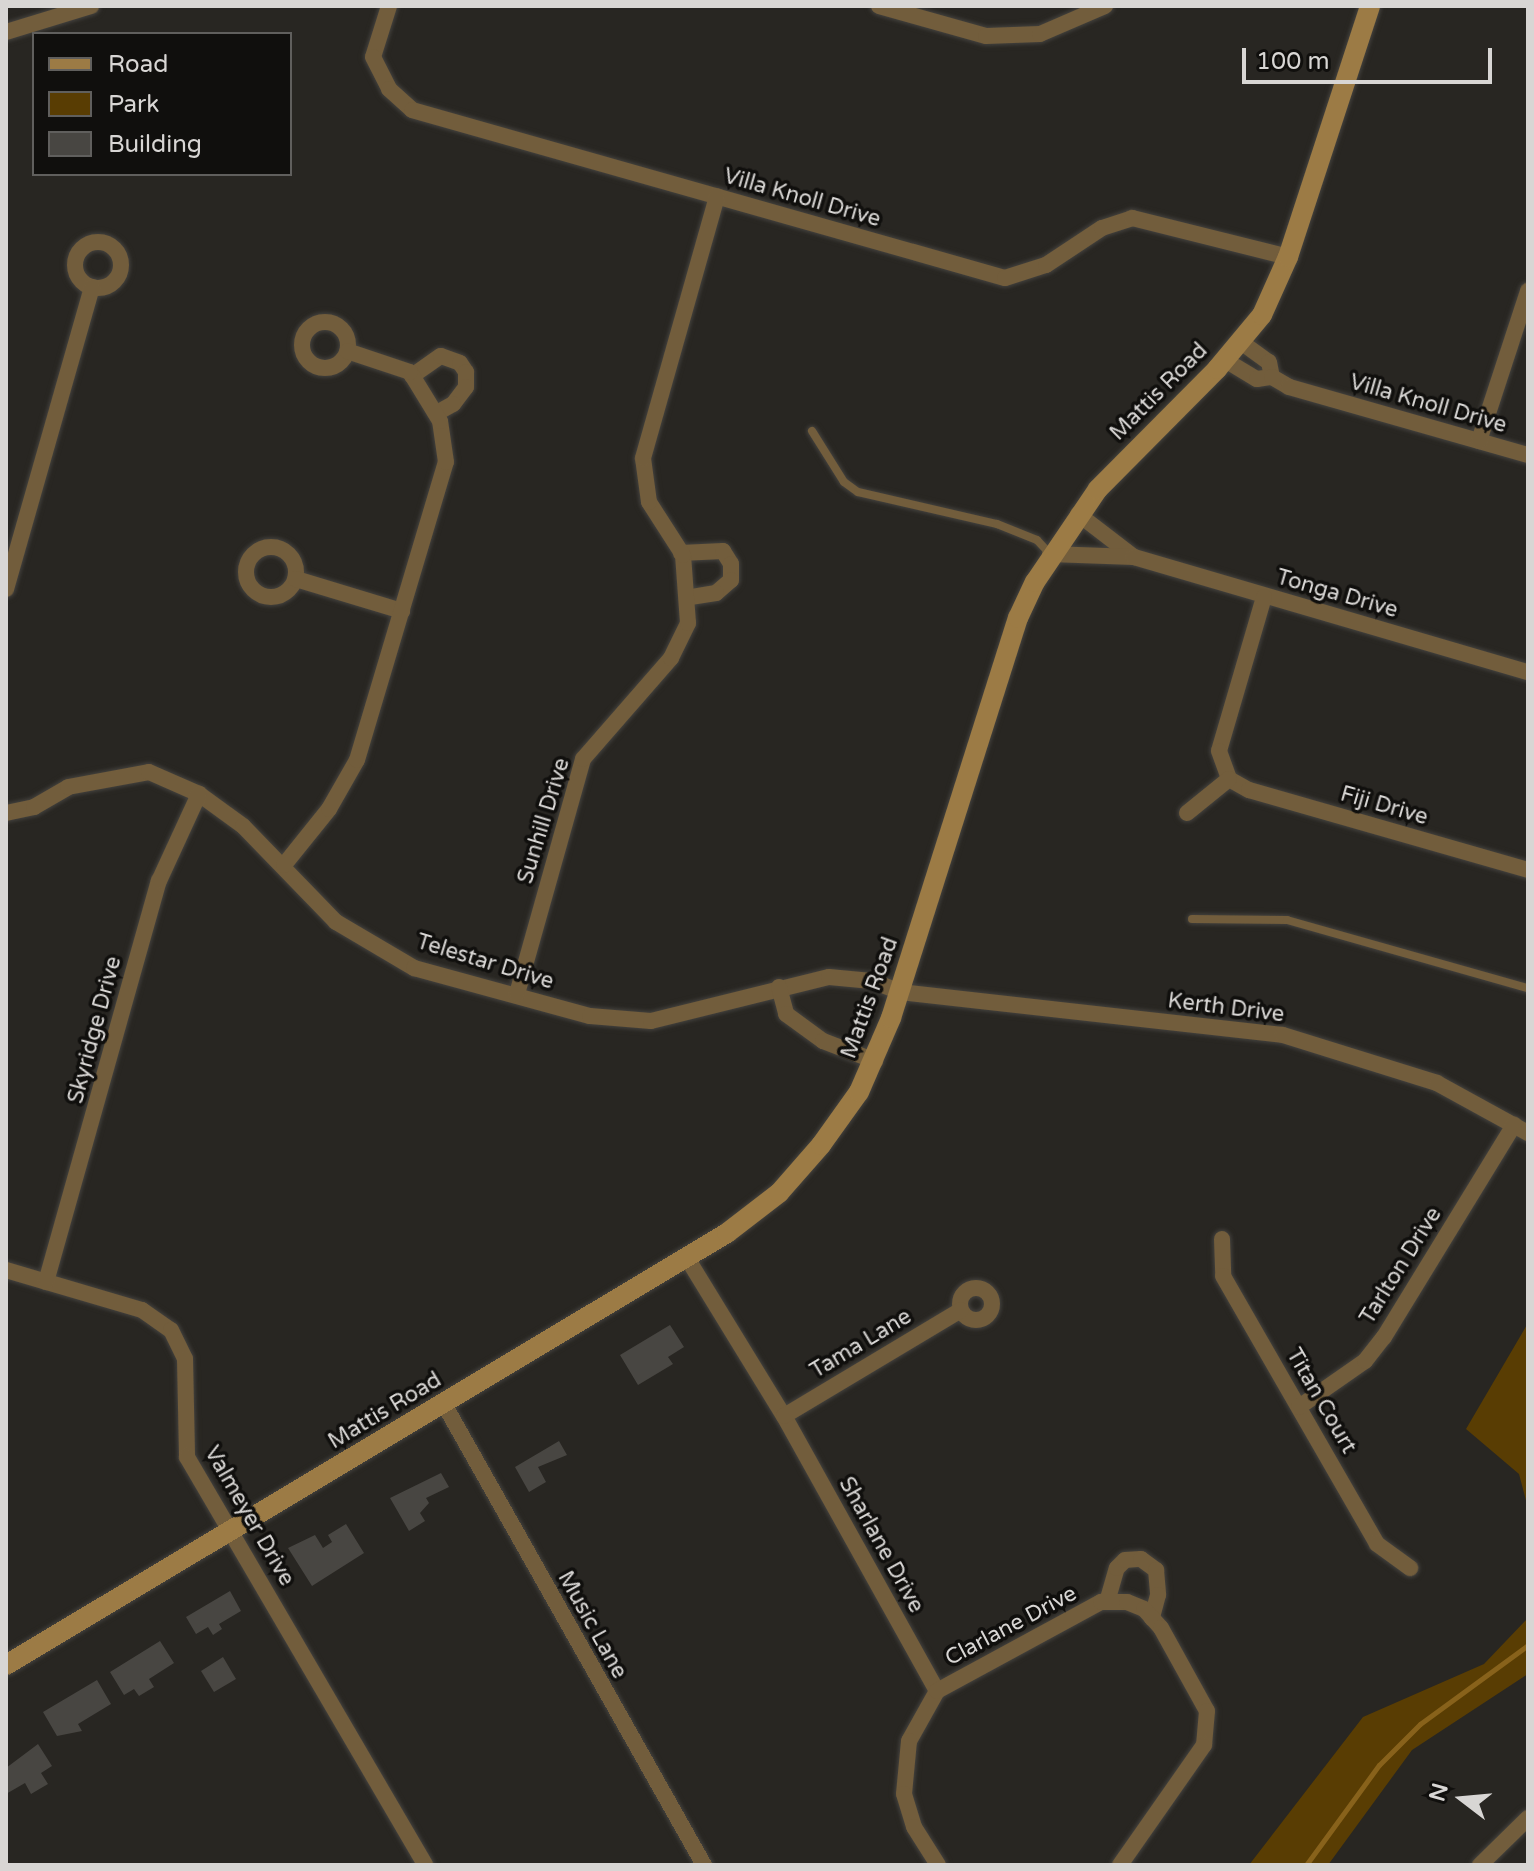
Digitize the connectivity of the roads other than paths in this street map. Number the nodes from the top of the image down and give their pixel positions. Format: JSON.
{"nodes":[{"id":1,"x":91,"y":6,"type":"edge"},
{"id":2,"x":389,"y":6,"type":"edge"},
{"id":3,"x":879,"y":6,"type":"edge"},
{"id":4,"x":1105,"y":6,"type":"edge"},
{"id":5,"x":1370,"y":6,"type":"edge"},
{"id":6,"x":6,"y":32,"type":"edge"},
{"id":7,"x":717,"y":196,"type":"junction"},
{"id":8,"x":1288,"y":257,"type":"junction"},
{"id":9,"x":92,"y":287,"type":"dead end"},
{"id":10,"x":1528,"y":291,"type":"edge"},
{"id":11,"x":1241,"y":342,"type":"junction"},
{"id":12,"x":347,"y":351,"type":"dead end"},
{"id":13,"x":1225,"y":360,"type":"junction"},
{"id":14,"x":412,"y":376,"type":"junction"},
{"id":15,"x":1272,"y":377,"type":"junction"},
{"id":16,"x":437,"y":413,"type":"junction"},
{"id":17,"x":812,"y":431,"type":"dead end"},
{"id":18,"x":1479,"y":441,"type":"junction"},
{"id":19,"x":1528,"y":455,"type":"edge"},
{"id":20,"x":1078,"y":514,"type":"junction"},
{"id":21,"x":681,"y":553,"type":"junction"},
{"id":22,"x":1050,"y":554,"type":"junction"},
{"id":23,"x":1134,"y":557,"type":"junction"},
{"id":24,"x":296,"y":579,"type":"dead end"},
{"id":25,"x":6,"y":589,"type":"edge"},
{"id":26,"x":690,"y":597,"type":"junction"},
{"id":27,"x":1264,"y":597,"type":"junction"},
{"id":28,"x":402,"y":611,"type":"junction"},
{"id":29,"x":1528,"y":672,"type":"edge"},
{"id":30,"x":1229,"y":779,"type":"junction"},
{"id":31,"x":199,"y":794,"type":"junction"},
{"id":32,"x":7,"y":808,"type":"edge"},
{"id":33,"x":1187,"y":813,"type":"dead end"},
{"id":34,"x":284,"y":865,"type":"junction"},
{"id":35,"x":1528,"y":870,"type":"edge"},
{"id":36,"x":1192,"y":919,"type":"dead end"},
{"id":37,"x":779,"y":987,"type":"junction"},
{"id":38,"x":1528,"y":988,"type":"edge"},
{"id":39,"x":900,"y":992,"type":"junction"},
{"id":40,"x":517,"y":994,"type":"junction"},
{"id":41,"x":875,"y":1061,"type":"junction"},
{"id":42,"x":1521,"y":1129,"type":"edge"},
{"id":43,"x":1222,"y":1239,"type":"dead end"},
{"id":44,"x":687,"y":1258,"type":"junction"},
{"id":45,"x":6,"y":1270,"type":"edge"},
{"id":46,"x":46,"y":1282,"type":"junction"},
{"id":47,"x":961,"y":1310,"type":"dead end"},
{"id":48,"x":444,"y":1404,"type":"junction"},
{"id":49,"x":1299,"y":1407,"type":"junction"},
{"id":50,"x":784,"y":1416,"type":"junction"},
{"id":51,"x":232,"y":1529,"type":"junction"},
{"id":52,"x":1410,"y":1568,"type":"dead end"},
{"id":53,"x":1107,"y":1602,"type":"junction"},
{"id":54,"x":1152,"y":1618,"type":"junction"},
{"id":55,"x":6,"y":1665,"type":"edge"},
{"id":56,"x":937,"y":1691,"type":"junction"},
{"id":57,"x":1528,"y":1818,"type":"edge"},
{"id":58,"x":425,"y":1865,"type":"edge"},
{"id":59,"x":704,"y":1865,"type":"edge"},
{"id":60,"x":938,"y":1865,"type":"edge"},
{"id":61,"x":1120,"y":1865,"type":"edge"},
{"id":62,"x":1480,"y":1865,"type":"edge"}],
"edges":[{"from":1,"to":6,"type":"street"},
{"from":2,"to":7,"type":"street","name":"Villa Knoll Drive"},
{"from":3,"to":4,"type":"street"},
{"from":5,"to":8,"type":"main road","name":"Mattis Road"},
{"from":7,"to":8,"type":"street","name":"Villa Knoll Drive"},
{"from":7,"to":21,"type":"street","name":"Sunhill Drive"},
{"from":8,"to":11,"type":"main road","name":"Mattis Road"},
{"from":9,"to":25,"type":"street"},
{"from":10,"to":18,"type":"street"},
{"from":11,"to":13,"type":"main road","name":"Mattis Road"},
{"from":11,"to":15,"type":"street","name":"Villa Knoll Drive"},
{"from":12,"to":14,"type":"street"},
{"from":13,"to":15,"type":"street","name":"Villa Knoll Drive"},
{"from":13,"to":20,"type":"main road","name":"Mattis Road"},
{"from":14,"to":16,"type":"street"},
{"from":14,"to":16,"type":"street"},
{"from":15,"to":18,"type":"street","name":"Villa Knoll Drive"},
{"from":16,"to":28,"type":"street"},
{"from":17,"to":22,"type":"lane"},
{"from":18,"to":19,"type":"street","name":"Villa Knoll Drive"},
{"from":20,"to":22,"type":"main road","name":"Mattis Road"},
{"from":20,"to":23,"type":"street","name":"Tonga Drive"},
{"from":21,"to":26,"type":"street","name":"Sunhill Drive"},
{"from":21,"to":26,"type":"street"},
{"from":22,"to":23,"type":"street","name":"Tonga Drive"},
{"from":22,"to":39,"type":"main road","name":"Mattis Road"},
{"from":23,"to":27,"type":"street","name":"Tonga Drive"},
{"from":24,"to":28,"type":"street"},
{"from":26,"to":40,"type":"street","name":"Sunhill Drive"},
{"from":27,"to":29,"type":"street","name":"Tonga Drive"},
{"from":27,"to":30,"type":"street"},
{"from":28,"to":34,"type":"street"},
{"from":30,"to":33,"type":"street"},
{"from":30,"to":35,"type":"street","name":"Fiji Drive"},
{"from":31,"to":32,"type":"street","name":"Telestar Drive"},
{"from":31,"to":34,"type":"street","name":"Telestar Drive"},
{"from":31,"to":46,"type":"street","name":"Skyridge Drive"},
{"from":34,"to":40,"type":"street","name":"Telestar Drive"},
{"from":36,"to":38,"type":"lane"},
{"from":37,"to":39,"type":"street","name":"Telestar Drive"},
{"from":37,"to":40,"type":"street","name":"Telestar Drive"},
{"from":37,"to":41,"type":"street"},
{"from":39,"to":41,"type":"main road","name":"Mattis Road"},
{"from":39,"to":42,"type":"street","name":"Kerth Drive"},
{"from":41,"to":44,"type":"main road","name":"Mattis Road"},
{"from":42,"to":49,"type":"street","name":"Tarlton Drive"},
{"from":43,"to":49,"type":"street","name":"Titan Court"},
{"from":44,"to":48,"type":"main road","name":"Mattis Road"},
{"from":44,"to":50,"type":"street","name":"Sharlane Drive"},
{"from":45,"to":46,"type":"street","name":"Valmeyer Drive"},
{"from":46,"to":51,"type":"street","name":"Valmeyer Drive"},
{"from":47,"to":50,"type":"street","name":"Tama Lane"},
{"from":48,"to":51,"type":"main road","name":"Mattis Road"},
{"from":48,"to":59,"type":"street","name":"Music Lane"},
{"from":49,"to":52,"type":"street","name":"Titan Court"},
{"from":50,"to":56,"type":"street","name":"Sharlane Drive"},
{"from":51,"to":55,"type":"main road","name":"Mattis Road"},
{"from":51,"to":58,"type":"street","name":"Valmeyer Drive"},
{"from":53,"to":54,"type":"street","name":"Clarlane Drive"},
{"from":53,"to":54,"type":"street","name":"Clarlane Drive"},
{"from":53,"to":56,"type":"street","name":"Clarlane Drive"},
{"from":54,"to":61,"type":"street"},
{"from":56,"to":60,"type":"street"},
{"from":57,"to":62,"type":"street"}]}
